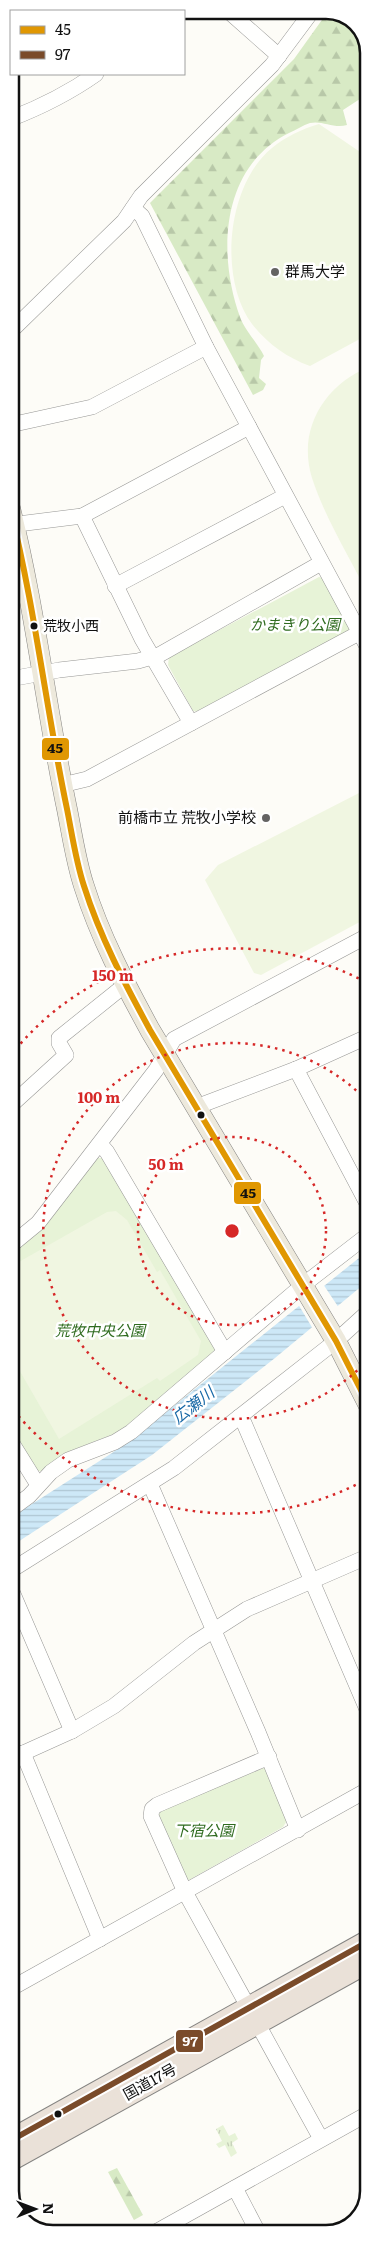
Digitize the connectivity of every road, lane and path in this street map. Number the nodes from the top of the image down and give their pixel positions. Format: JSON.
{"nodes":[{"id":1,"x":237,"y":19,"type":"edge"},
{"id":2,"x":307,"y":19,"type":"edge"},
{"id":3,"x":279,"y":56,"type":"junction"},
{"id":4,"x":95,"y":75,"type":"edge"},
{"id":5,"x":19,"y":115,"type":"edge"},
{"id":6,"x":133,"y":208,"type":"junction"},
{"id":7,"x":19,"y":323,"type":"edge"},
{"id":8,"x":206,"y":346,"type":"junction"},
{"id":9,"x":19,"y":423,"type":"edge"},
{"id":10,"x":249,"y":427,"type":"junction"},
{"id":11,"x":285,"y":496,"type":"junction"},
{"id":12,"x":82,"y":516,"type":"junction"},
{"id":13,"x":19,"y":519,"type":"edge"},
{"id":14,"x":19,"y":557,"type":"edge"},
{"id":15,"x":321,"y":564,"type":"junction"},
{"id":16,"x":116,"y":586,"type":"junction"},
{"id":17,"x":359,"y":633,"type":"joint"},
{"id":18,"x":152,"y":657,"type":"junction"},
{"id":19,"x":43,"y":672,"type":"junction"},
{"id":20,"x":19,"y":677,"type":"edge"},
{"id":21,"x":191,"y":723,"type":"junction"},
{"id":22,"x":62,"y":785,"type":"junction"},
{"id":23,"x":360,"y":940,"type":"edge"},
{"id":24,"x":125,"y":985,"type":"junction"},
{"id":25,"x":360,"y":1041,"type":"edge"},
{"id":26,"x":164,"y":1053,"type":"junction"},
{"id":27,"x":296,"y":1069,"type":"junction"},
{"id":28,"x":19,"y":1098,"type":"edge"},
{"id":29,"x":196,"y":1107,"type":"junction"},
{"id":30,"x":100,"y":1144,"type":"junction"},
{"id":31,"x":360,"y":1190,"type":"edge"},
{"id":32,"x":19,"y":1239,"type":"edge"},
{"id":33,"x":360,"y":1242,"type":"edge"},
{"id":34,"x":306,"y":1289,"type":"junction"},
{"id":35,"x":360,"y":1319,"type":"edge"},
{"id":36,"x":336,"y":1341,"type":"junction"},
{"id":37,"x":225,"y":1352,"type":"junction"},
{"id":38,"x":360,"y":1388,"type":"edge"},
{"id":39,"x":239,"y":1417,"type":"junction"},
{"id":40,"x":19,"y":1454,"type":"edge"},
{"id":41,"x":150,"y":1484,"type":"junction"},
{"id":42,"x":38,"y":1485,"type":"junction"},
{"id":43,"x":19,"y":1503,"type":"edge"},
{"id":44,"x":360,"y":1560,"type":"edge"},
{"id":45,"x":19,"y":1564,"type":"edge"},
{"id":46,"x":312,"y":1581,"type":"junction"},
{"id":47,"x":19,"y":1608,"type":"edge"},
{"id":48,"x":214,"y":1630,"type":"junction"},
{"id":49,"x":360,"y":1693,"type":"edge"},
{"id":50,"x":72,"y":1731,"type":"junction"},
{"id":51,"x":19,"y":1755,"type":"edge"},
{"id":52,"x":269,"y":1757,"type":"junction"},
{"id":53,"x":19,"y":1762,"type":"edge"},
{"id":54,"x":360,"y":1794,"type":"edge"},
{"id":55,"x":298,"y":1830,"type":"junction"},
{"id":56,"x":185,"y":1892,"type":"junction"},
{"id":57,"x":100,"y":1938,"type":"junction"},
{"id":58,"x":360,"y":1947,"type":"edge"},
{"id":59,"x":360,"y":1965,"type":"edge"},
{"id":60,"x":19,"y":1984,"type":"edge"},
{"id":61,"x":252,"y":2017,"type":"junction"},
{"id":62,"x":360,"y":2118,"type":"edge"},
{"id":63,"x":19,"y":2136,"type":"edge"},
{"id":64,"x":321,"y":2139,"type":"junction"},
{"id":65,"x":19,"y":2155,"type":"edge"},
{"id":66,"x":234,"y":2188,"type":"junction"},
{"id":67,"x":168,"y":2225,"type":"edge"},
{"id":68,"x":254,"y":2225,"type":"edge"}],
"edges":[{"from":1,"to":3,"type":"street"},
{"from":2,"to":3,"type":"street"},
{"from":3,"to":6,"type":"street"},
{"from":4,"to":5,"type":"street"},
{"from":6,"to":7,"type":"street"},
{"from":6,"to":8,"type":"street"},
{"from":8,"to":9,"type":"street"},
{"from":8,"to":10,"type":"street"},
{"from":10,"to":11,"type":"street"},
{"from":10,"to":12,"type":"street"},
{"from":11,"to":15,"type":"street"},
{"from":11,"to":16,"type":"street"},
{"from":12,"to":13,"type":"street"},
{"from":12,"to":16,"type":"street"},
{"from":14,"to":19,"type":"main road"},
{"from":15,"to":17,"type":"street"},
{"from":15,"to":18,"type":"street"},
{"from":16,"to":18,"type":"street"},
{"from":17,"to":21,"type":"street"},
{"from":18,"to":19,"type":"street"},
{"from":18,"to":21,"type":"street"},
{"from":19,"to":20,"type":"street"},
{"from":19,"to":22,"type":"main road"},
{"from":21,"to":22,"type":"street"},
{"from":22,"to":24,"type":"main road"},
{"from":23,"to":26,"type":"street"},
{"from":24,"to":26,"type":"main road"},
{"from":24,"to":28,"type":"street"},
{"from":25,"to":27,"type":"street"},
{"from":26,"to":29,"type":"main road"},
{"from":26,"to":30,"type":"street"},
{"from":27,"to":29,"type":"street"},
{"from":27,"to":31,"type":"street"},
{"from":29,"to":34,"type":"main road"},
{"from":30,"to":32,"type":"street"},
{"from":30,"to":37,"type":"street"},
{"from":33,"to":34,"type":"street"},
{"from":34,"to":36,"type":"main road"},
{"from":34,"to":37,"type":"street"},
{"from":35,"to":36,"type":"street"},
{"from":36,"to":38,"type":"main road"},
{"from":36,"to":39,"type":"street"},
{"from":37,"to":42,"type":"street"},
{"from":39,"to":41,"type":"street"},
{"from":39,"to":46,"type":"street"},
{"from":40,"to":42,"type":"street"},
{"from":41,"to":45,"type":"street"},
{"from":41,"to":48,"type":"street"},
{"from":42,"to":43,"type":"street"},
{"from":44,"to":46,"type":"street"},
{"from":46,"to":48,"type":"street"},
{"from":46,"to":49,"type":"street"},
{"from":47,"to":50,"type":"street"},
{"from":48,"to":50,"type":"street"},
{"from":48,"to":52,"type":"street"},
{"from":50,"to":51,"type":"street"},
{"from":52,"to":55,"type":"street"},
{"from":52,"to":56,"type":"street"},
{"from":53,"to":57,"type":"street"},
{"from":54,"to":55,"type":"street"},
{"from":55,"to":56,"type":"street"},
{"from":56,"to":57,"type":"street"},
{"from":56,"to":61,"type":"street"},
{"from":57,"to":60,"type":"street"},
{"from":58,"to":61,"type":"highway","name":"国道17号"},
{"from":59,"to":61,"type":"highway","name":"国道17号"},
{"from":61,"to":63,"type":"highway","name":"国道17号"},
{"from":61,"to":64,"type":"street"},
{"from":61,"to":65,"type":"highway","name":"国道17号"},
{"from":62,"to":64,"type":"street"},
{"from":64,"to":66,"type":"street"},
{"from":66,"to":67,"type":"street"},
{"from":66,"to":68,"type":"street"}]}
